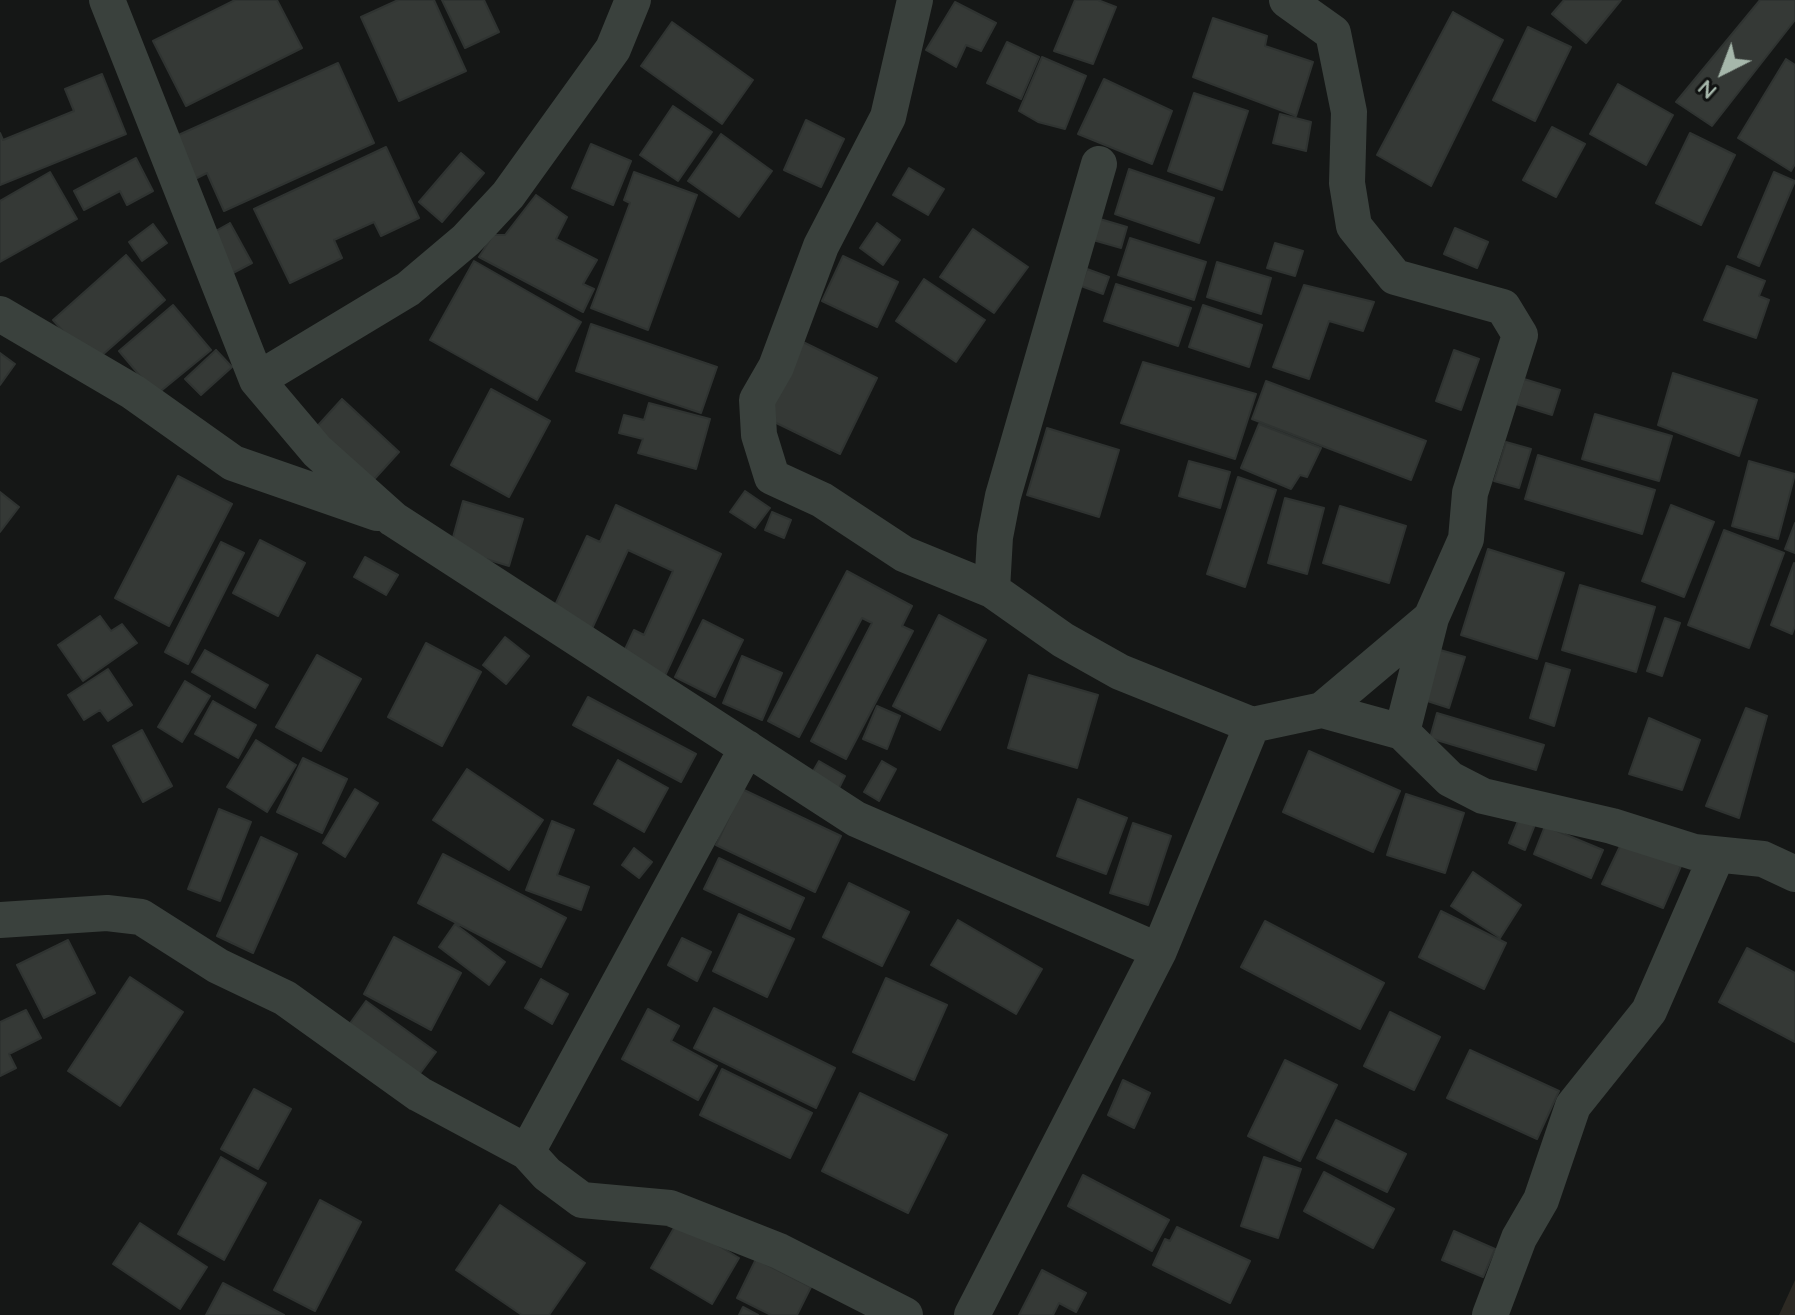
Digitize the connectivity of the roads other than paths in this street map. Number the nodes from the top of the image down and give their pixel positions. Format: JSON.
{"nodes":[{"id":1,"x":107,"y":0,"type":"edge"},
{"id":2,"x":633,"y":0,"type":"edge"},
{"id":3,"x":915,"y":0,"type":"edge"},
{"id":4,"x":1287,"y":0,"type":"edge"},
{"id":5,"x":1099,"y":164,"type":"dead end"},
{"id":6,"x":0,"y":314,"type":"edge"},
{"id":7,"x":257,"y":380,"type":"junction"},
{"id":8,"x":393,"y":519,"type":"junction"},
{"id":9,"x":992,"y":590,"type":"junction"},
{"id":10,"x":1431,"y":618,"type":"junction"},
{"id":11,"x":1322,"y":710,"type":"junction"},
{"id":12,"x":1252,"y":725,"type":"junction"},
{"id":13,"x":1402,"y":732,"type":"junction"},
{"id":14,"x":747,"y":748,"type":"junction"},
{"id":15,"x":1717,"y":855,"type":"junction"},
{"id":16,"x":1795,"y":874,"type":"edge"},
{"id":17,"x":0,"y":920,"type":"edge"},
{"id":18,"x":1159,"y":951,"type":"junction"},
{"id":19,"x":527,"y":1152,"type":"junction"},
{"id":20,"x":905,"y":1315,"type":"edge"},
{"id":21,"x":972,"y":1315,"type":"edge"},
{"id":22,"x":1490,"y":1315,"type":"edge"}],
"edges":[{"from":1,"to":7,"type":"street"},
{"from":2,"to":7,"type":"street"},
{"from":3,"to":9,"type":"street"},
{"from":4,"to":10,"type":"street"},
{"from":5,"to":9,"type":"street"},
{"from":6,"to":8,"type":"street"},
{"from":7,"to":8,"type":"street"},
{"from":8,"to":14,"type":"street"},
{"from":9,"to":12,"type":"street"},
{"from":10,"to":11,"type":"street"},
{"from":10,"to":13,"type":"street"},
{"from":11,"to":12,"type":"street"},
{"from":11,"to":13,"type":"street"},
{"from":12,"to":18,"type":"street"},
{"from":13,"to":15,"type":"street"},
{"from":14,"to":18,"type":"street"},
{"from":14,"to":19,"type":"street"},
{"from":15,"to":16,"type":"street"},
{"from":15,"to":22,"type":"street"},
{"from":17,"to":19,"type":"street"},
{"from":18,"to":21,"type":"street"},
{"from":19,"to":20,"type":"street"}]}
